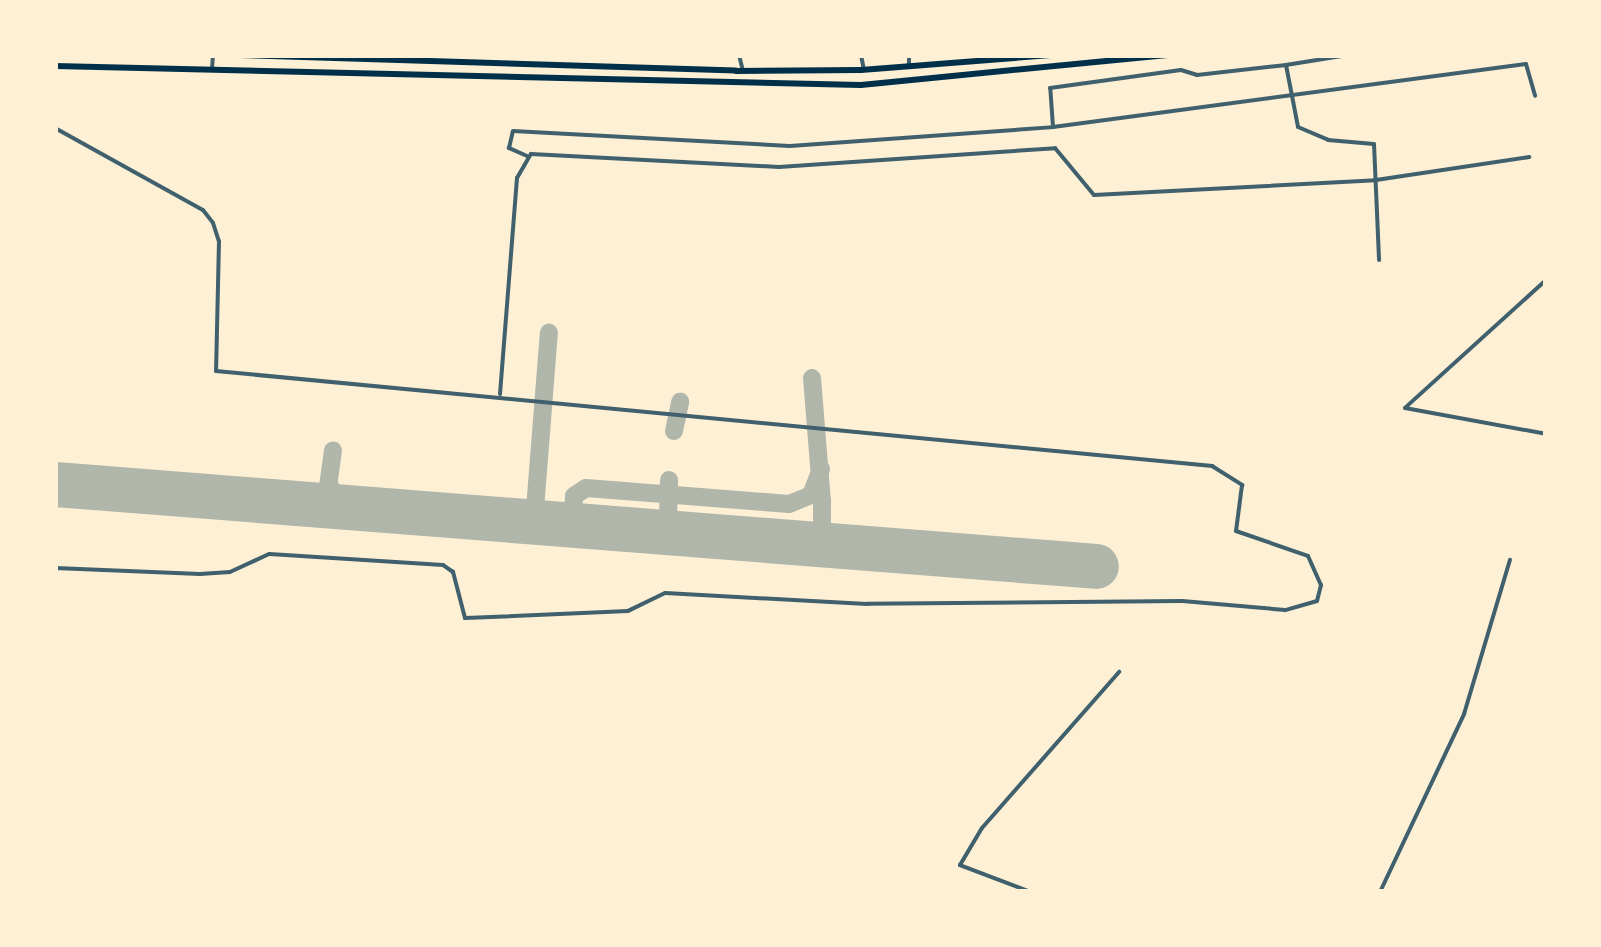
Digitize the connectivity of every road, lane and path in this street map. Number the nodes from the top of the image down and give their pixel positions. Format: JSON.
{"nodes":[{"id":1,"x":213,"y":55,"type":"edge"},
{"id":2,"x":240,"y":55,"type":"edge"},
{"id":3,"x":739,"y":55,"type":"edge"},
{"id":4,"x":861,"y":55,"type":"edge"},
{"id":5,"x":909,"y":55,"type":"edge"},
{"id":6,"x":1053,"y":55,"type":"edge"},
{"id":7,"x":1168,"y":55,"type":"edge"},
{"id":8,"x":1348,"y":55,"type":"edge"},
{"id":9,"x":1040,"y":56,"type":"edge"},
{"id":10,"x":1286,"y":65,"type":"junction"},
{"id":11,"x":55,"y":66,"type":"edge"},
{"id":12,"x":909,"y":68,"type":"junction"},
{"id":13,"x":212,"y":69,"type":"junction"},
{"id":14,"x":864,"y":70,"type":"junction"},
{"id":15,"x":743,"y":71,"type":"junction"},
{"id":16,"x":1290,"y":93,"type":"junction"},
{"id":17,"x":1535,"y":96,"type":"dead end"},
{"id":18,"x":1053,"y":127,"type":"junction"},
{"id":19,"x":55,"y":128,"type":"edge"},
{"id":20,"x":527,"y":156,"type":"junction"},
{"id":21,"x":1529,"y":157,"type":"dead end"},
{"id":22,"x":1376,"y":180,"type":"junction"},
{"id":23,"x":1380,"y":260,"type":"dead end"},
{"id":24,"x":1546,"y":280,"type":"edge"},
{"id":25,"x":500,"y":394,"type":"junction"},
{"id":26,"x":1546,"y":434,"type":"edge"},
{"id":27,"x":1510,"y":560,"type":"dead end"},
{"id":28,"x":55,"y":568,"type":"edge"},
{"id":29,"x":1119,"y":672,"type":"dead end"},
{"id":30,"x":932,"y":892,"type":"edge"},
{"id":31,"x":945,"y":892,"type":"edge"},
{"id":32,"x":1031,"y":892,"type":"edge"},
{"id":33,"x":1380,"y":892,"type":"edge"}],
"edges":[{"from":1,"to":13,"type":"street"},
{"from":2,"to":15,"type":"highway"},
{"from":3,"to":15,"type":"street"},
{"from":4,"to":14,"type":"street"},
{"from":5,"to":12,"type":"street"},
{"from":6,"to":9,"type":"highway"},
{"from":7,"to":13,"type":"highway"},
{"from":8,"to":10,"type":"street"},
{"from":9,"to":12,"type":"highway"},
{"from":10,"to":16,"type":"street"},
{"from":10,"to":18,"type":"street"},
{"from":11,"to":13,"type":"highway"},
{"from":12,"to":14,"type":"highway"},
{"from":14,"to":15,"type":"highway"},
{"from":16,"to":17,"type":"street"},
{"from":16,"to":18,"type":"street"},
{"from":16,"to":22,"type":"street"},
{"from":18,"to":20,"type":"street"},
{"from":19,"to":25,"type":"street"},
{"from":20,"to":22,"type":"street"},
{"from":20,"to":25,"type":"street"},
{"from":21,"to":22,"type":"street"},
{"from":22,"to":23,"type":"street"},
{"from":24,"to":26,"type":"street"},
{"from":25,"to":28,"type":"street"},
{"from":27,"to":33,"type":"street"},
{"from":29,"to":32,"type":"street"},
{"from":30,"to":31,"type":"street"}]}
